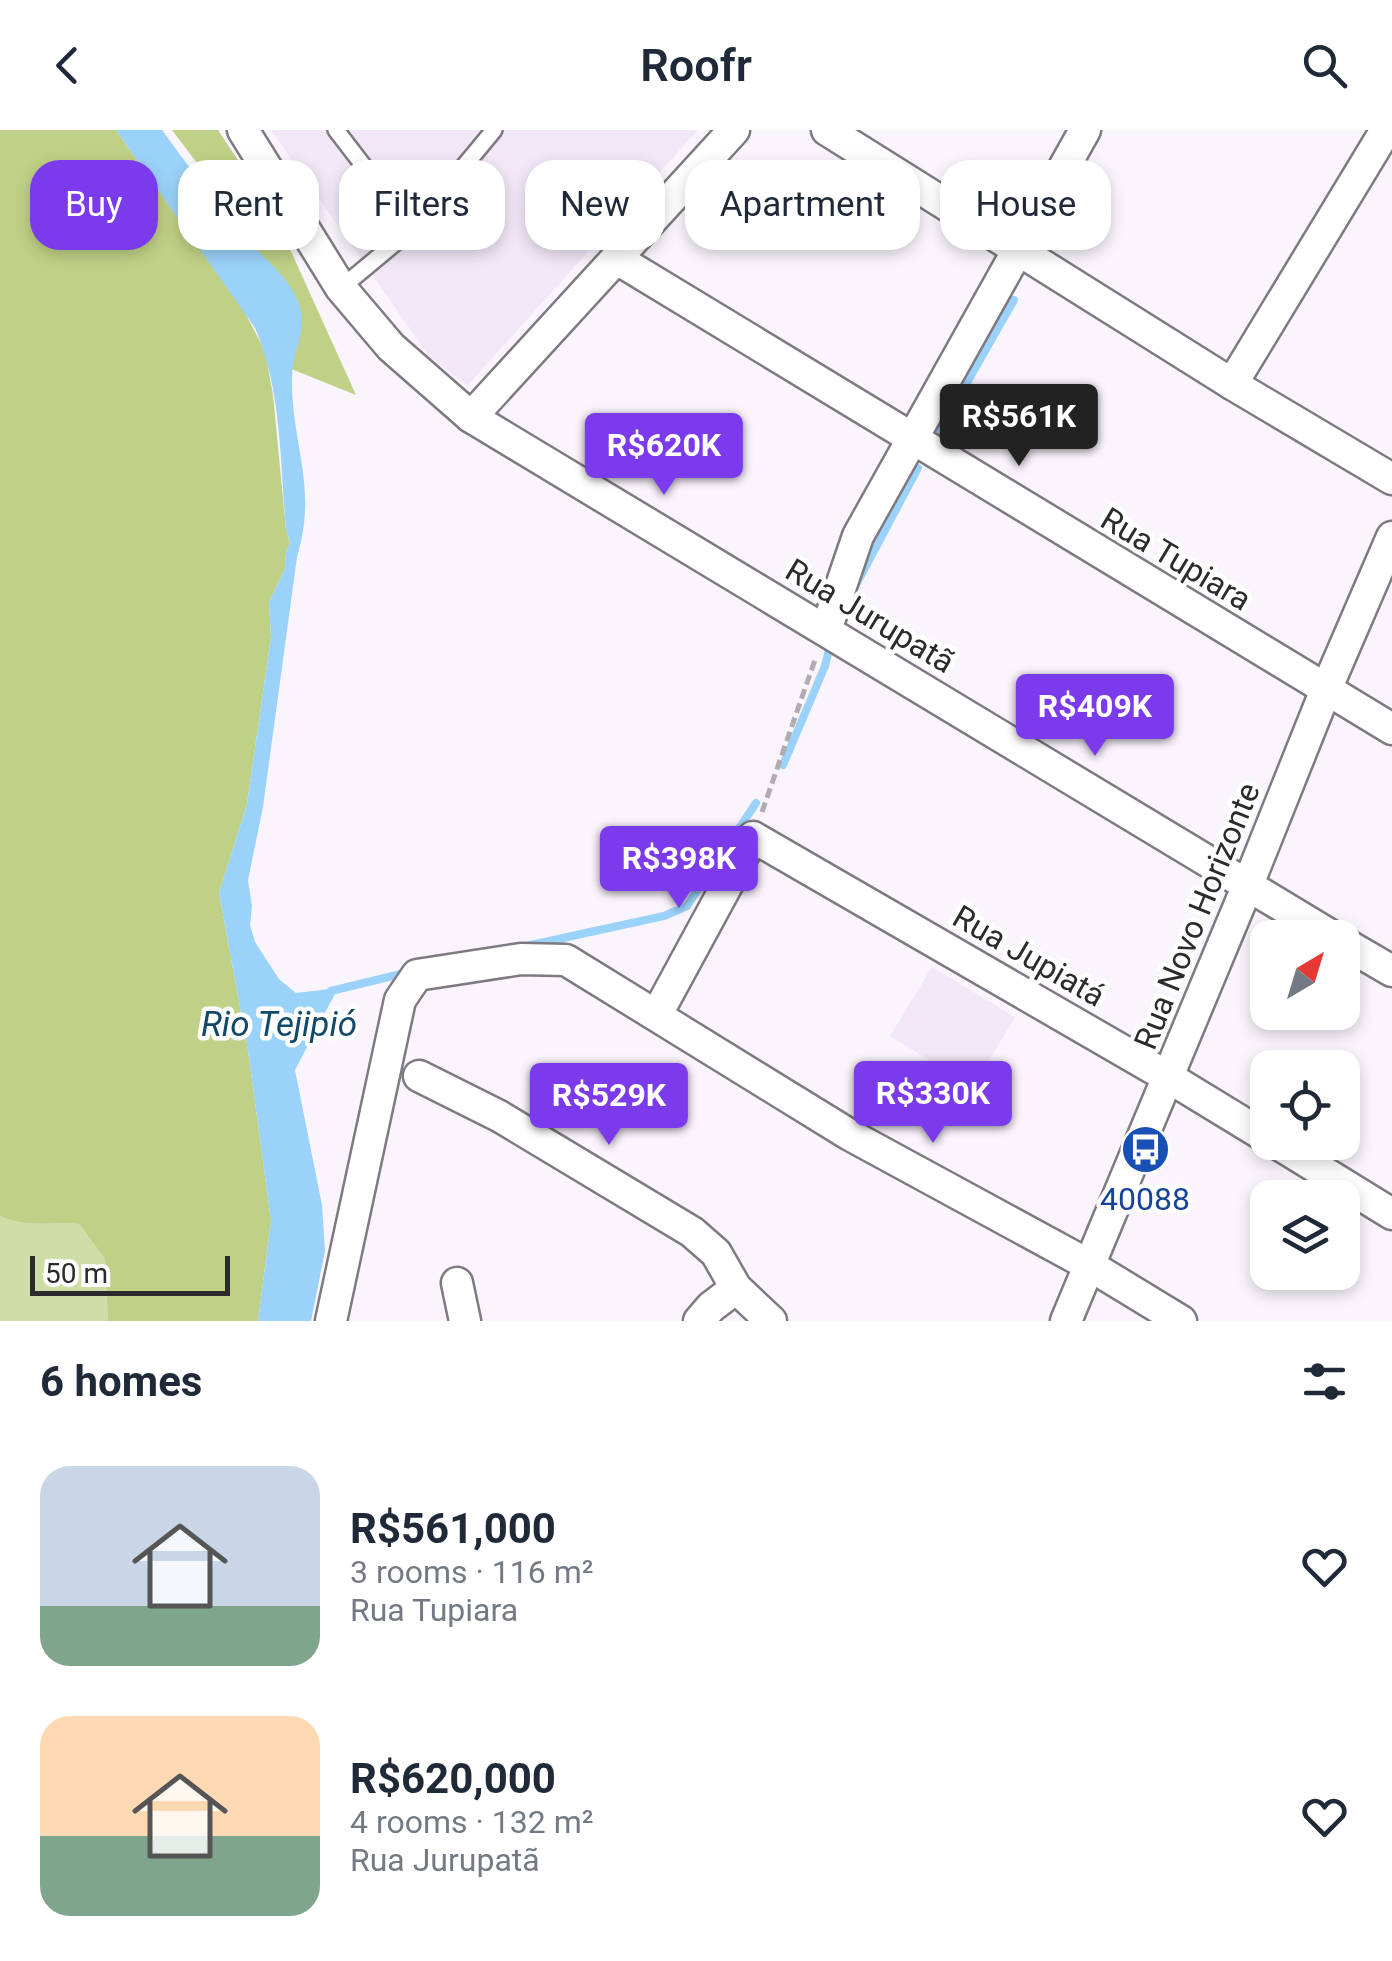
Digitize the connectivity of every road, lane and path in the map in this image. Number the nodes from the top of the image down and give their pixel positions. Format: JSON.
{"nodes":[{"id":1,"x":243,"y":130,"type":"edge"},
{"id":2,"x":336,"y":130,"type":"edge"},
{"id":3,"x":494,"y":130,"type":"edge"},
{"id":4,"x":734,"y":130,"type":"edge"},
{"id":5,"x":827,"y":130,"type":"edge"},
{"id":6,"x":1085,"y":130,"type":"edge"},
{"id":7,"x":1386,"y":130,"type":"edge"},
{"id":8,"x":359,"y":160,"type":"edge"},
{"id":9,"x":469,"y":160,"type":"edge"},
{"id":10,"x":1068,"y":160,"type":"edge"},
{"id":11,"x":940,"y":201,"type":"edge"},
{"id":12,"x":388,"y":250,"type":"edge"},
{"id":13,"x":1015,"y":250,"type":"edge"},
{"id":14,"x":1018,"y":250,"type":"edge"},
{"id":15,"x":616,"y":259,"type":"junction"},
{"id":16,"x":341,"y":288,"type":"junction"},
{"id":17,"x":1232,"y":384,"type":"junction"},
{"id":18,"x":471,"y":417,"type":"junction"},
{"id":19,"x":912,"y":439,"type":"junction"},
{"id":20,"x":1392,"y":479,"type":"edge"},
{"id":21,"x":1392,"y":537,"type":"edge"},
{"id":22,"x":826,"y":630,"type":"junction"},
{"id":23,"x":1325,"y":692,"type":"junction"},
{"id":24,"x":1392,"y":729,"type":"edge"},
{"id":25,"x":753,"y":837,"type":"junction"},
{"id":26,"x":1248,"y":887,"type":"junction"},
{"id":27,"x":1304,"y":920,"type":"edge"},
{"id":28,"x":1360,"y":952,"type":"edge"},
{"id":29,"x":1392,"y":970,"type":"edge"},
{"id":30,"x":658,"y":1014,"type":"junction"},
{"id":31,"x":419,"y":1076,"type":"dead end"},
{"id":32,"x":1168,"y":1077,"type":"junction"},
{"id":33,"x":1250,"y":1127,"type":"edge"},
{"id":34,"x":1304,"y":1160,"type":"edge"},
{"id":35,"x":1392,"y":1214,"type":"edge"},
{"id":36,"x":1089,"y":1265,"type":"junction"},
{"id":37,"x":457,"y":1283,"type":"dead end"},
{"id":38,"x":736,"y":1288,"type":"junction"},
{"id":39,"x":331,"y":1321,"type":"edge"},
{"id":40,"x":465,"y":1321,"type":"edge"},
{"id":41,"x":699,"y":1321,"type":"edge"},
{"id":42,"x":771,"y":1321,"type":"edge"},
{"id":43,"x":1066,"y":1321,"type":"edge"},
{"id":44,"x":1181,"y":1321,"type":"edge"}],
"edges":[{"from":1,"to":16,"type":"street","name":"Rua Jurupatã"},
{"from":2,"to":8,"type":"lane"},
{"from":3,"to":9,"type":"lane"},
{"from":4,"to":15,"type":"street"},
{"from":5,"to":11,"type":"street"},
{"from":6,"to":10,"type":"street"},
{"from":7,"to":17,"type":"street"},
{"from":12,"to":16,"type":"lane"},
{"from":13,"to":19,"type":"street"},
{"from":14,"to":17,"type":"street"},
{"from":15,"to":18,"type":"street"},
{"from":15,"to":19,"type":"street","name":"Rua Tupiara"},
{"from":16,"to":18,"type":"street","name":"Rua Jurupatã"},
{"from":17,"to":20,"type":"street"},
{"from":18,"to":22,"type":"street","name":"Rua Jurupatã"},
{"from":19,"to":22,"type":"street"},
{"from":19,"to":23,"type":"street","name":"Rua Tupiara"},
{"from":21,"to":23,"type":"street","name":"Rua Novo Horizonte"},
{"from":22,"to":25,"type":"path"},
{"from":22,"to":26,"type":"street","name":"Rua Jurupatã"},
{"from":23,"to":24,"type":"street","name":"Rua Tupiara"},
{"from":23,"to":26,"type":"street","name":"Rua Novo Horizonte"},
{"from":25,"to":30,"type":"street"},
{"from":25,"to":32,"type":"street","name":"Rua Jupiatá"},
{"from":26,"to":27,"type":"street","name":"Rua Jurupatã"},
{"from":26,"to":32,"type":"street","name":"Rua Novo Horizonte"},
{"from":28,"to":29,"type":"street"},
{"from":30,"to":36,"type":"street"},
{"from":30,"to":39,"type":"street"},
{"from":31,"to":38,"type":"street"},
{"from":32,"to":33,"type":"street","name":"Rua Jupiatá"},
{"from":32,"to":36,"type":"street","name":"Rua Novo Horizonte"},
{"from":34,"to":35,"type":"street"},
{"from":36,"to":43,"type":"street","name":"Rua Novo Horizonte"},
{"from":36,"to":44,"type":"street"},
{"from":37,"to":40,"type":"street"},
{"from":38,"to":41,"type":"street"},
{"from":38,"to":42,"type":"street"}]}
